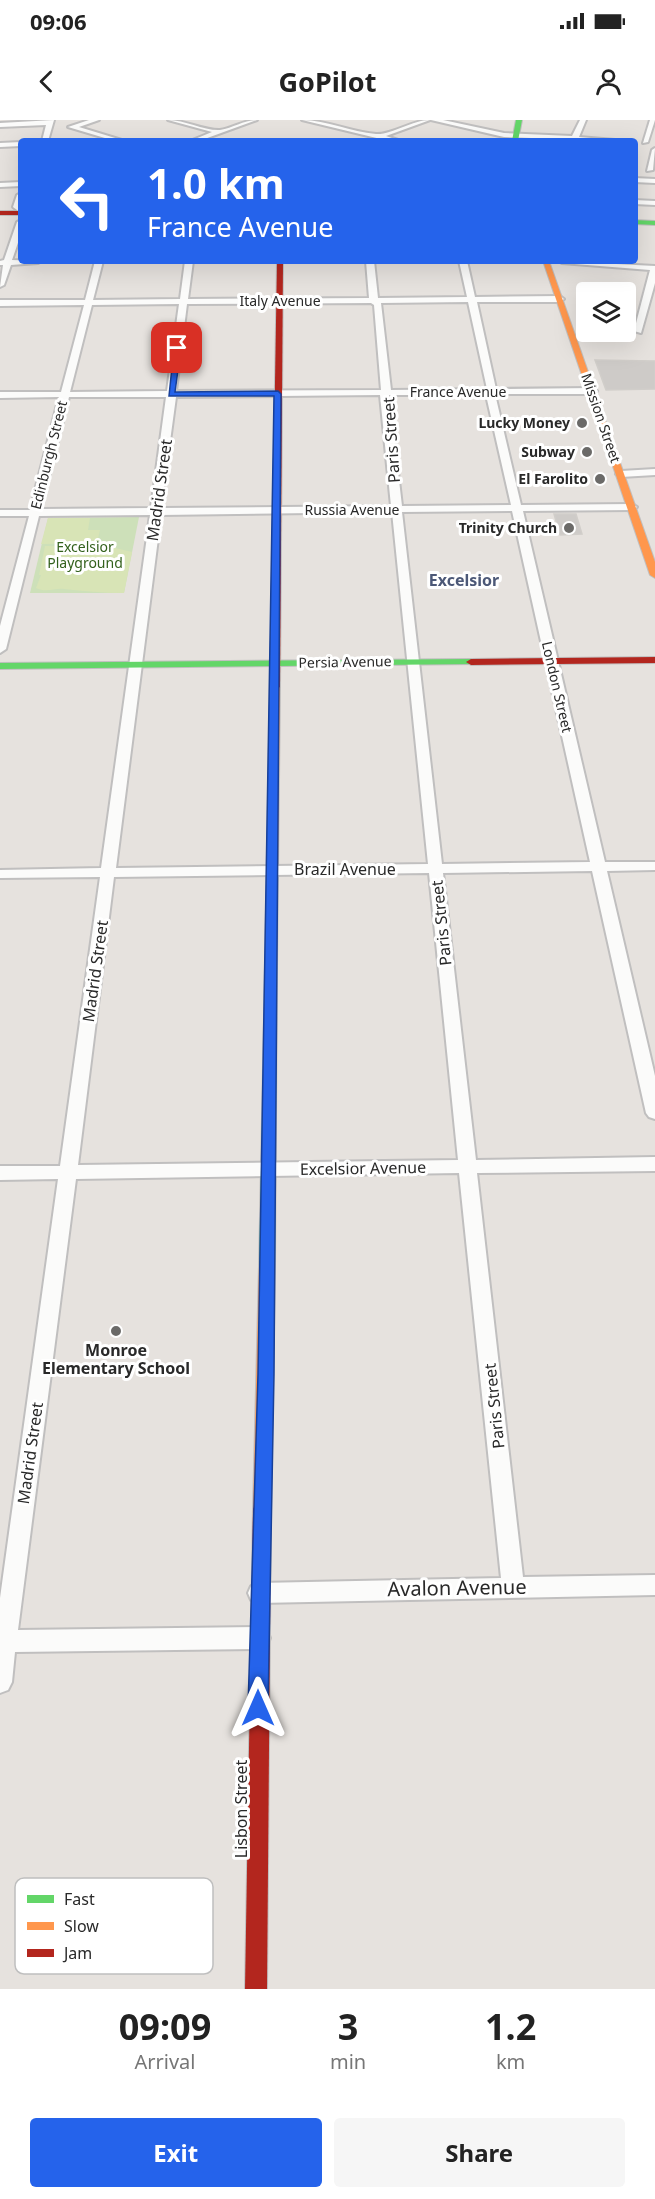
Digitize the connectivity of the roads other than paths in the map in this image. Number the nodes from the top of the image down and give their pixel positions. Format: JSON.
{"nodes":[{"id":1,"x":96,"y":120,"type":"edge"},
{"id":2,"x":171,"y":120,"type":"edge"},
{"id":3,"x":254,"y":120,"type":"edge"},
{"id":4,"x":305,"y":120,"type":"edge"},
{"id":5,"x":427,"y":120,"type":"edge"},
{"id":6,"x":434,"y":120,"type":"edge"},
{"id":7,"x":519,"y":120,"type":"edge"},
{"id":8,"x":583,"y":120,"type":"edge"},
{"id":9,"x":653,"y":120,"type":"edge"},
{"id":10,"x":0,"y":125,"type":"edge"},
{"id":11,"x":57,"y":126,"type":"edge"},
{"id":12,"x":221,"y":132,"type":"junction"},
{"id":13,"x":211,"y":135,"type":"junction"},
{"id":14,"x":380,"y":137,"type":"junction"},
{"id":15,"x":47,"y":138,"type":"edge"},
{"id":16,"x":109,"y":138,"type":"edge"},
{"id":17,"x":202,"y":138,"type":"edge"},
{"id":18,"x":224,"y":138,"type":"edge"},
{"id":19,"x":384,"y":138,"type":"edge"},
{"id":20,"x":516,"y":138,"type":"edge"},
{"id":21,"x":575,"y":138,"type":"joint"},
{"id":22,"x":638,"y":142,"type":"edge"},
{"id":23,"x":645,"y":142,"type":"junction"},
{"id":24,"x":655,"y":143,"type":"edge"},
{"id":25,"x":18,"y":144,"type":"edge"},
{"id":26,"x":0,"y":145,"type":"edge"},
{"id":27,"x":655,"y":150,"type":"edge"},
{"id":28,"x":649,"y":170,"type":"dead end"},
{"id":29,"x":638,"y":180,"type":"edge"},
{"id":30,"x":655,"y":182,"type":"edge"},
{"id":31,"x":18,"y":184,"type":"edge"},
{"id":32,"x":0,"y":185,"type":"edge"},
{"id":33,"x":638,"y":202,"type":"edge"},
{"id":34,"x":655,"y":203,"type":"edge"},
{"id":35,"x":0,"y":211,"type":"edge"},
{"id":36,"x":18,"y":213,"type":"edge"},
{"id":37,"x":18,"y":219,"type":"edge"},
{"id":38,"x":638,"y":222,"type":"edge"},
{"id":39,"x":655,"y":223,"type":"edge"},
{"id":40,"x":4,"y":262,"type":"edge"},
{"id":41,"x":98,"y":264,"type":"edge"},
{"id":42,"x":189,"y":264,"type":"edge"},
{"id":43,"x":280,"y":264,"type":"edge"},
{"id":44,"x":370,"y":264,"type":"edge"},
{"id":45,"x":464,"y":264,"type":"edge"},
{"id":46,"x":547,"y":264,"type":"edge"},
{"id":47,"x":602,"y":264,"type":"edge"},
{"id":48,"x":655,"y":268,"type":"edge"},
{"id":49,"x":0,"y":285,"type":"edge"},
{"id":50,"x":560,"y":299,"type":"junction"},
{"id":51,"x":472,"y":300,"type":"junction"},
{"id":52,"x":279,"y":301,"type":"junction"},
{"id":53,"x":374,"y":301,"type":"junction"},
{"id":54,"x":183,"y":302,"type":"junction"},
{"id":55,"x":0,"y":303,"type":"edge"},
{"id":56,"x":88,"y":303,"type":"junction"},
{"id":57,"x":638,"y":331,"type":"dead end"},
{"id":58,"x":592,"y":391,"type":"junction"},
{"id":59,"x":384,"y":392,"type":"junction"},
{"id":60,"x":490,"y":392,"type":"junction"},
{"id":61,"x":171,"y":394,"type":"junction"},
{"id":62,"x":278,"y":394,"type":"junction"},
{"id":63,"x":0,"y":395,"type":"edge"},
{"id":64,"x":65,"y":395,"type":"junction"},
{"id":65,"x":655,"y":472,"type":"edge"},
{"id":66,"x":621,"y":474,"type":"junction"},
{"id":67,"x":632,"y":507,"type":"junction"},
{"id":68,"x":517,"y":508,"type":"junction"},
{"id":69,"x":396,"y":509,"type":"junction"},
{"id":70,"x":276,"y":510,"type":"junction"},
{"id":71,"x":35,"y":512,"type":"junction"},
{"id":72,"x":156,"y":512,"type":"junction"},
{"id":73,"x":0,"y":513,"type":"edge"},
{"id":74,"x":655,"y":575,"type":"edge"},
{"id":75,"x":0,"y":649,"type":"edge"},
{"id":76,"x":551,"y":660,"type":"junction"},
{"id":77,"x":655,"y":660,"type":"edge"},
{"id":78,"x":412,"y":662,"type":"junction"},
{"id":79,"x":273,"y":663,"type":"junction"},
{"id":80,"x":135,"y":664,"type":"junction"},
{"id":81,"x":0,"y":666,"type":"edge"},
{"id":82,"x":598,"y":866,"type":"junction"},
{"id":83,"x":655,"y":866,"type":"edge"},
{"id":84,"x":435,"y":869,"type":"junction"},
{"id":85,"x":271,"y":870,"type":"junction"},
{"id":86,"x":108,"y":872,"type":"junction"},
{"id":87,"x":0,"y":874,"type":"edge"},
{"id":88,"x":655,"y":1113,"type":"edge"},
{"id":89,"x":655,"y":1164,"type":"edge"},
{"id":90,"x":468,"y":1166,"type":"junction"},
{"id":91,"x":268,"y":1170,"type":"junction"},
{"id":92,"x":67,"y":1172,"type":"junction"},
{"id":93,"x":0,"y":1173,"type":"edge"},
{"id":94,"x":655,"y":1585,"type":"edge"},
{"id":95,"x":513,"y":1587,"type":"junction"},
{"id":96,"x":259,"y":1593,"type":"junction"},
{"id":97,"x":259,"y":1638,"type":"junction"},
{"id":98,"x":3,"y":1641,"type":"edge"},
{"id":99,"x":0,"y":1682,"type":"edge"},
{"id":100,"x":256,"y":1989,"type":"edge"}],
"edges":[{"from":1,"to":11,"type":"street"},
{"from":2,"to":12,"type":"street"},
{"from":3,"to":12,"type":"street"},
{"from":4,"to":14,"type":"street"},
{"from":5,"to":14,"type":"street"},
{"from":6,"to":20,"type":"street"},
{"from":7,"to":20,"type":"street"},
{"from":8,"to":21,"type":"street"},
{"from":9,"to":23,"type":"street"},
{"from":10,"to":11,"type":"street"},
{"from":11,"to":15,"type":"street"},
{"from":11,"to":16,"type":"street"},
{"from":12,"to":13,"type":"street"},
{"from":13,"to":17,"type":"street"},
{"from":13,"to":18,"type":"street"},
{"from":14,"to":19,"type":"street"},
{"from":20,"to":21,"type":"street"},
{"from":22,"to":23,"type":"street"},
{"from":23,"to":24,"type":"street"},
{"from":25,"to":26,"type":"street"},
{"from":27,"to":28,"type":"street"},
{"from":29,"to":30,"type":"street"},
{"from":31,"to":32,"type":"street"},
{"from":33,"to":34,"type":"street"},
{"from":35,"to":36,"type":"street"},
{"from":37,"to":40,"type":"street"},
{"from":38,"to":39,"type":"street"},
{"from":40,"to":49,"type":"street"},
{"from":41,"to":56,"type":"street","name":"Edinburgh Street"},
{"from":42,"to":54,"type":"street","name":"Madrid Street"},
{"from":43,"to":52,"type":"street","name":"Lisbon Street"},
{"from":44,"to":53,"type":"street","name":"Paris Street"},
{"from":45,"to":51,"type":"street","name":"London Street"},
{"from":46,"to":50,"type":"street","name":"Mission Street"},
{"from":47,"to":48,"type":"street"},
{"from":48,"to":57,"type":"street"},
{"from":50,"to":51,"type":"street","name":"Italy Avenue"},
{"from":50,"to":58,"type":"street","name":"Mission Street"},
{"from":51,"to":53,"type":"street","name":"Italy Avenue"},
{"from":51,"to":60,"type":"street","name":"London Street"},
{"from":52,"to":53,"type":"street","name":"Italy Avenue"},
{"from":52,"to":54,"type":"street","name":"Italy Avenue"},
{"from":52,"to":62,"type":"street","name":"Lisbon Street"},
{"from":53,"to":59,"type":"street","name":"Paris Street"},
{"from":54,"to":56,"type":"street","name":"Italy Avenue"},
{"from":54,"to":61,"type":"street","name":"Madrid Street"},
{"from":55,"to":56,"type":"street","name":"Italy Avenue"},
{"from":56,"to":64,"type":"street","name":"Edinburgh Street"},
{"from":58,"to":60,"type":"street","name":"France Avenue"},
{"from":58,"to":66,"type":"street","name":"Mission Street"},
{"from":59,"to":60,"type":"street","name":"France Avenue"},
{"from":59,"to":62,"type":"street","name":"France Avenue"},
{"from":59,"to":69,"type":"street","name":"Paris Street"},
{"from":60,"to":68,"type":"street","name":"London Street"},
{"from":61,"to":62,"type":"street","name":"France Avenue"},
{"from":61,"to":64,"type":"street","name":"France Avenue"},
{"from":61,"to":72,"type":"street","name":"Madrid Street"},
{"from":62,"to":70,"type":"street","name":"Lisbon Street"},
{"from":63,"to":64,"type":"street","name":"France Avenue"},
{"from":64,"to":71,"type":"street","name":"Edinburgh Street"},
{"from":65,"to":66,"type":"street"},
{"from":66,"to":67,"type":"street","name":"Mission Street"},
{"from":67,"to":68,"type":"street","name":"Russia Avenue"},
{"from":67,"to":74,"type":"street","name":"Mission Street"},
{"from":68,"to":69,"type":"street","name":"Russia Avenue"},
{"from":68,"to":76,"type":"street","name":"London Street"},
{"from":69,"to":70,"type":"street","name":"Russia Avenue"},
{"from":69,"to":78,"type":"street","name":"Paris Street"},
{"from":70,"to":72,"type":"street","name":"Russia Avenue"},
{"from":70,"to":79,"type":"street","name":"Lisbon Street"},
{"from":71,"to":72,"type":"street","name":"Russia Avenue"},
{"from":71,"to":73,"type":"street","name":"Russia Avenue"},
{"from":71,"to":75,"type":"street","name":"Edinburgh Street"},
{"from":72,"to":80,"type":"street","name":"Madrid Street"},
{"from":76,"to":77,"type":"street","name":"Persia Avenue"},
{"from":76,"to":78,"type":"street","name":"Persia Avenue"},
{"from":76,"to":82,"type":"street","name":"London Street"},
{"from":78,"to":79,"type":"street","name":"Persia Avenue"},
{"from":78,"to":84,"type":"street","name":"Paris Street"},
{"from":79,"to":80,"type":"street","name":"Persia Avenue"},
{"from":79,"to":85,"type":"street","name":"Lisbon Street"},
{"from":80,"to":81,"type":"street","name":"Persia Avenue"},
{"from":80,"to":86,"type":"street","name":"Madrid Street"},
{"from":82,"to":83,"type":"street","name":"Brazil Avenue"},
{"from":82,"to":84,"type":"street","name":"Brazil Avenue"},
{"from":82,"to":88,"type":"street","name":"London Street"},
{"from":84,"to":85,"type":"street","name":"Brazil Avenue"},
{"from":84,"to":90,"type":"street","name":"Paris Street"},
{"from":85,"to":86,"type":"street","name":"Brazil Avenue"},
{"from":85,"to":91,"type":"street","name":"Lisbon Street"},
{"from":86,"to":87,"type":"street","name":"Brazil Avenue"},
{"from":86,"to":92,"type":"street","name":"Madrid Street"},
{"from":89,"to":90,"type":"street","name":"Excelsior Avenue"},
{"from":90,"to":91,"type":"street","name":"Excelsior Avenue"},
{"from":90,"to":95,"type":"street","name":"Paris Street"},
{"from":91,"to":92,"type":"street","name":"Excelsior Avenue"},
{"from":91,"to":96,"type":"street","name":"Lisbon Street"},
{"from":92,"to":93,"type":"street","name":"Excelsior Avenue"},
{"from":92,"to":98,"type":"street","name":"Madrid Street"},
{"from":94,"to":95,"type":"street","name":"Avalon Avenue"},
{"from":95,"to":96,"type":"street","name":"Avalon Avenue"},
{"from":96,"to":97,"type":"street","name":"Lisbon Street"},
{"from":97,"to":98,"type":"street"},
{"from":97,"to":100,"type":"street","name":"Lisbon Street"},
{"from":98,"to":99,"type":"street","name":"Madrid Street"}]}
